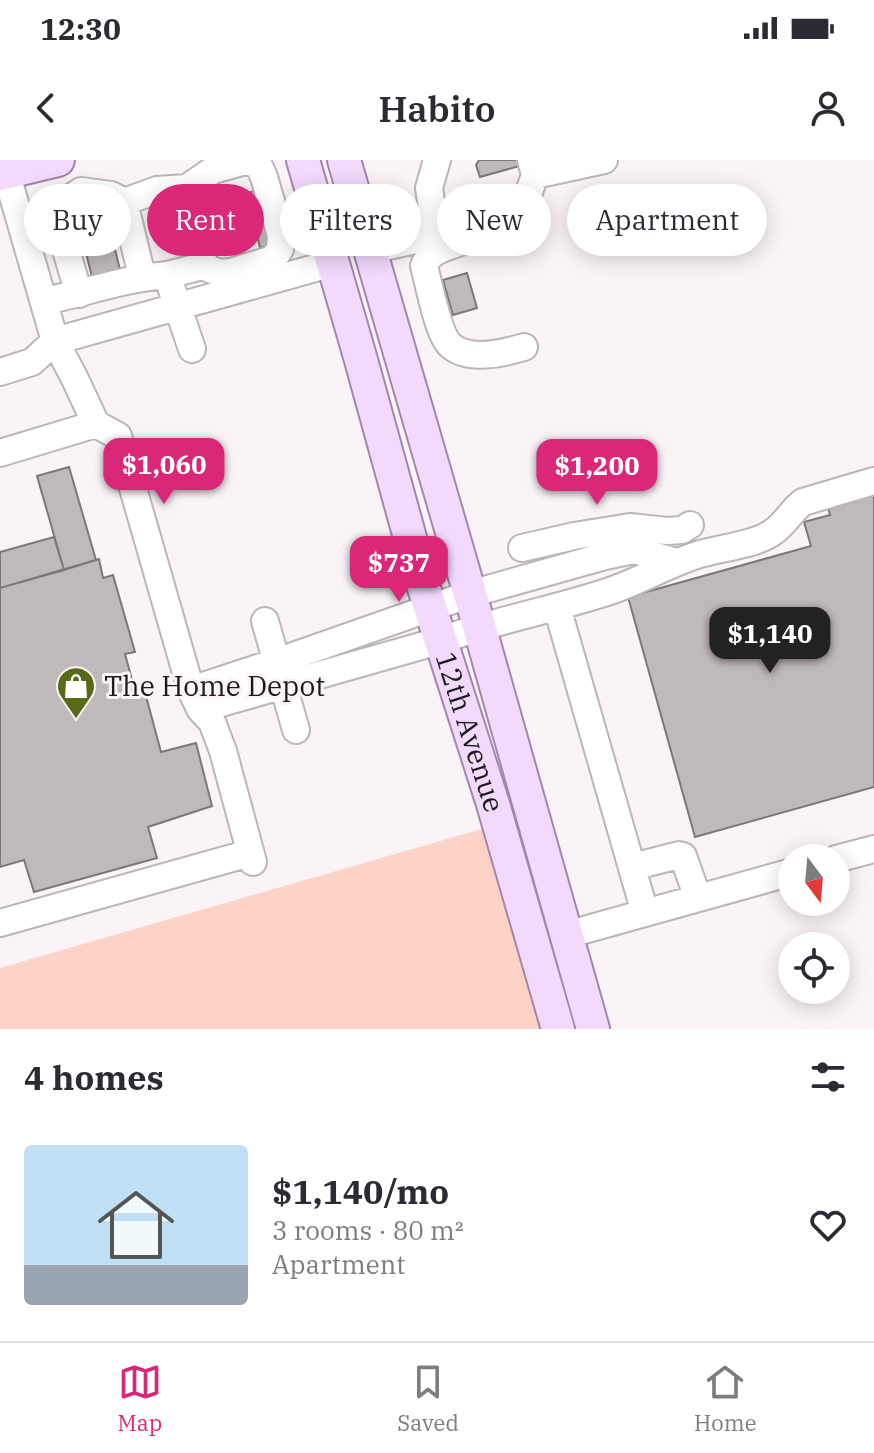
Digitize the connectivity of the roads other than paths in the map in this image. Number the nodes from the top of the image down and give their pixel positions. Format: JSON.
{"nodes":[{"id":1,"x":58,"y":160,"type":"edge"},
{"id":2,"x":303,"y":160,"type":"edge"},
{"id":3,"x":344,"y":160,"type":"edge"},
{"id":4,"x":437,"y":160,"type":"edge"},
{"id":5,"x":604,"y":160,"type":"edge"},
{"id":6,"x":533,"y":168,"type":"edge"},
{"id":7,"x":3,"y":173,"type":"edge"},
{"id":8,"x":193,"y":184,"type":"edge"},
{"id":9,"x":351,"y":184,"type":"edge"},
{"id":10,"x":131,"y":219,"type":"edge"},
{"id":11,"x":437,"y":235,"type":"edge"},
{"id":12,"x":429,"y":237,"type":"junction"},
{"id":13,"x":421,"y":239,"type":"edge"},
{"id":14,"x":437,"y":251,"type":"edge"},
{"id":15,"x":68,"y":256,"type":"edge"},
{"id":16,"x":203,"y":256,"type":"edge"},
{"id":17,"x":372,"y":256,"type":"edge"},
{"id":18,"x":333,"y":263,"type":"junction"},
{"id":19,"x":203,"y":266,"type":"junction"},
{"id":20,"x":154,"y":276,"type":"junction"},
{"id":21,"x":79,"y":294,"type":"junction"},
{"id":22,"x":44,"y":301,"type":"junction"},
{"id":23,"x":178,"y":308,"type":"junction"},
{"id":24,"x":55,"y":341,"type":"junction"},
{"id":25,"x":524,"y":347,"type":"dead end"},
{"id":26,"x":192,"y":349,"type":"dead end"},
{"id":27,"x":2,"y":363,"type":"edge"},
{"id":28,"x":96,"y":424,"type":"junction"},
{"id":29,"x":0,"y":453,"type":"edge"},
{"id":30,"x":874,"y":481,"type":"edge"},
{"id":31,"x":690,"y":525,"type":"dead end"},
{"id":32,"x":522,"y":548,"type":"dead end"},
{"id":33,"x":677,"y":562,"type":"junction"},
{"id":34,"x":470,"y":594,"type":"junction"},
{"id":35,"x":557,"y":607,"type":"junction"},
{"id":36,"x":430,"y":609,"type":"junction"},
{"id":37,"x":265,"y":621,"type":"dead end"},
{"id":38,"x":479,"y":626,"type":"junction"},
{"id":39,"x":442,"y":640,"type":"junction"},
{"id":40,"x":279,"y":673,"type":"junction"},
{"id":41,"x":196,"y":699,"type":"junction"},
{"id":42,"x":296,"y":730,"type":"dead end"},
{"id":43,"x":493,"y":804,"type":"junction"},
{"id":44,"x":874,"y":849,"type":"edge"},
{"id":45,"x":850,"y":855,"type":"edge"},
{"id":46,"x":632,"y":867,"type":"junction"},
{"id":47,"x":778,"y":876,"type":"edge"},
{"id":48,"x":698,"y":898,"type":"junction"},
{"id":49,"x":645,"y":913,"type":"junction"},
{"id":50,"x":0,"y":923,"type":"edge"},
{"id":51,"x":566,"y":935,"type":"junction"},
{"id":52,"x":558,"y":1029,"type":"edge"},
{"id":53,"x":593,"y":1029,"type":"edge"}],
"edges":[{"from":1,"to":7,"type":"main road"},
{"from":2,"to":18,"type":"main road","name":"12th Avenue"},
{"from":3,"to":9,"type":"main road","name":"12th Avenue"},
{"from":4,"to":12,"type":"street"},
{"from":5,"to":6,"type":"street"},
{"from":7,"to":22,"type":"street"},
{"from":8,"to":19,"type":"street"},
{"from":10,"to":20,"type":"street"},
{"from":11,"to":12,"type":"street"},
{"from":12,"to":13,"type":"street"},
{"from":14,"to":25,"type":"street"},
{"from":15,"to":21,"type":"street"},
{"from":16,"to":19,"type":"street"},
{"from":17,"to":34,"type":"main road","name":"12th Avenue"},
{"from":18,"to":23,"type":"street"},
{"from":18,"to":36,"type":"main road","name":"12th Avenue"},
{"from":19,"to":20,"type":"street"},
{"from":20,"to":21,"type":"street"},
{"from":20,"to":23,"type":"street"},
{"from":21,"to":22,"type":"street"},
{"from":22,"to":24,"type":"street"},
{"from":23,"to":24,"type":"street"},
{"from":23,"to":26,"type":"street"},
{"from":24,"to":27,"type":"street"},
{"from":24,"to":28,"type":"street"},
{"from":28,"to":29,"type":"street"},
{"from":28,"to":41,"type":"street"},
{"from":30,"to":33,"type":"street"},
{"from":31,"to":32,"type":"street"},
{"from":33,"to":34,"type":"street"},
{"from":33,"to":35,"type":"street"},
{"from":34,"to":36,"type":"street"},
{"from":34,"to":38,"type":"main road","name":"12th Avenue"},
{"from":35,"to":38,"type":"street"},
{"from":35,"to":46,"type":"street"},
{"from":36,"to":39,"type":"main road","name":"12th Avenue"},
{"from":36,"to":40,"type":"street"},
{"from":37,"to":40,"type":"street"},
{"from":38,"to":39,"type":"street"},
{"from":38,"to":51,"type":"main road","name":"12th Avenue"},
{"from":39,"to":40,"type":"street"},
{"from":39,"to":43,"type":"main road","name":"12th Avenue"},
{"from":40,"to":41,"type":"street"},
{"from":40,"to":42,"type":"street"},
{"from":41,"to":50,"type":"street"},
{"from":43,"to":51,"type":"main road"},
{"from":43,"to":52,"type":"main road","name":"12th Avenue"},
{"from":44,"to":45,"type":"street"},
{"from":46,"to":48,"type":"street"},
{"from":46,"to":49,"type":"street"},
{"from":47,"to":48,"type":"street"},
{"from":48,"to":49,"type":"street"},
{"from":49,"to":51,"type":"street"},
{"from":51,"to":53,"type":"main road","name":"12th Avenue"}]}
